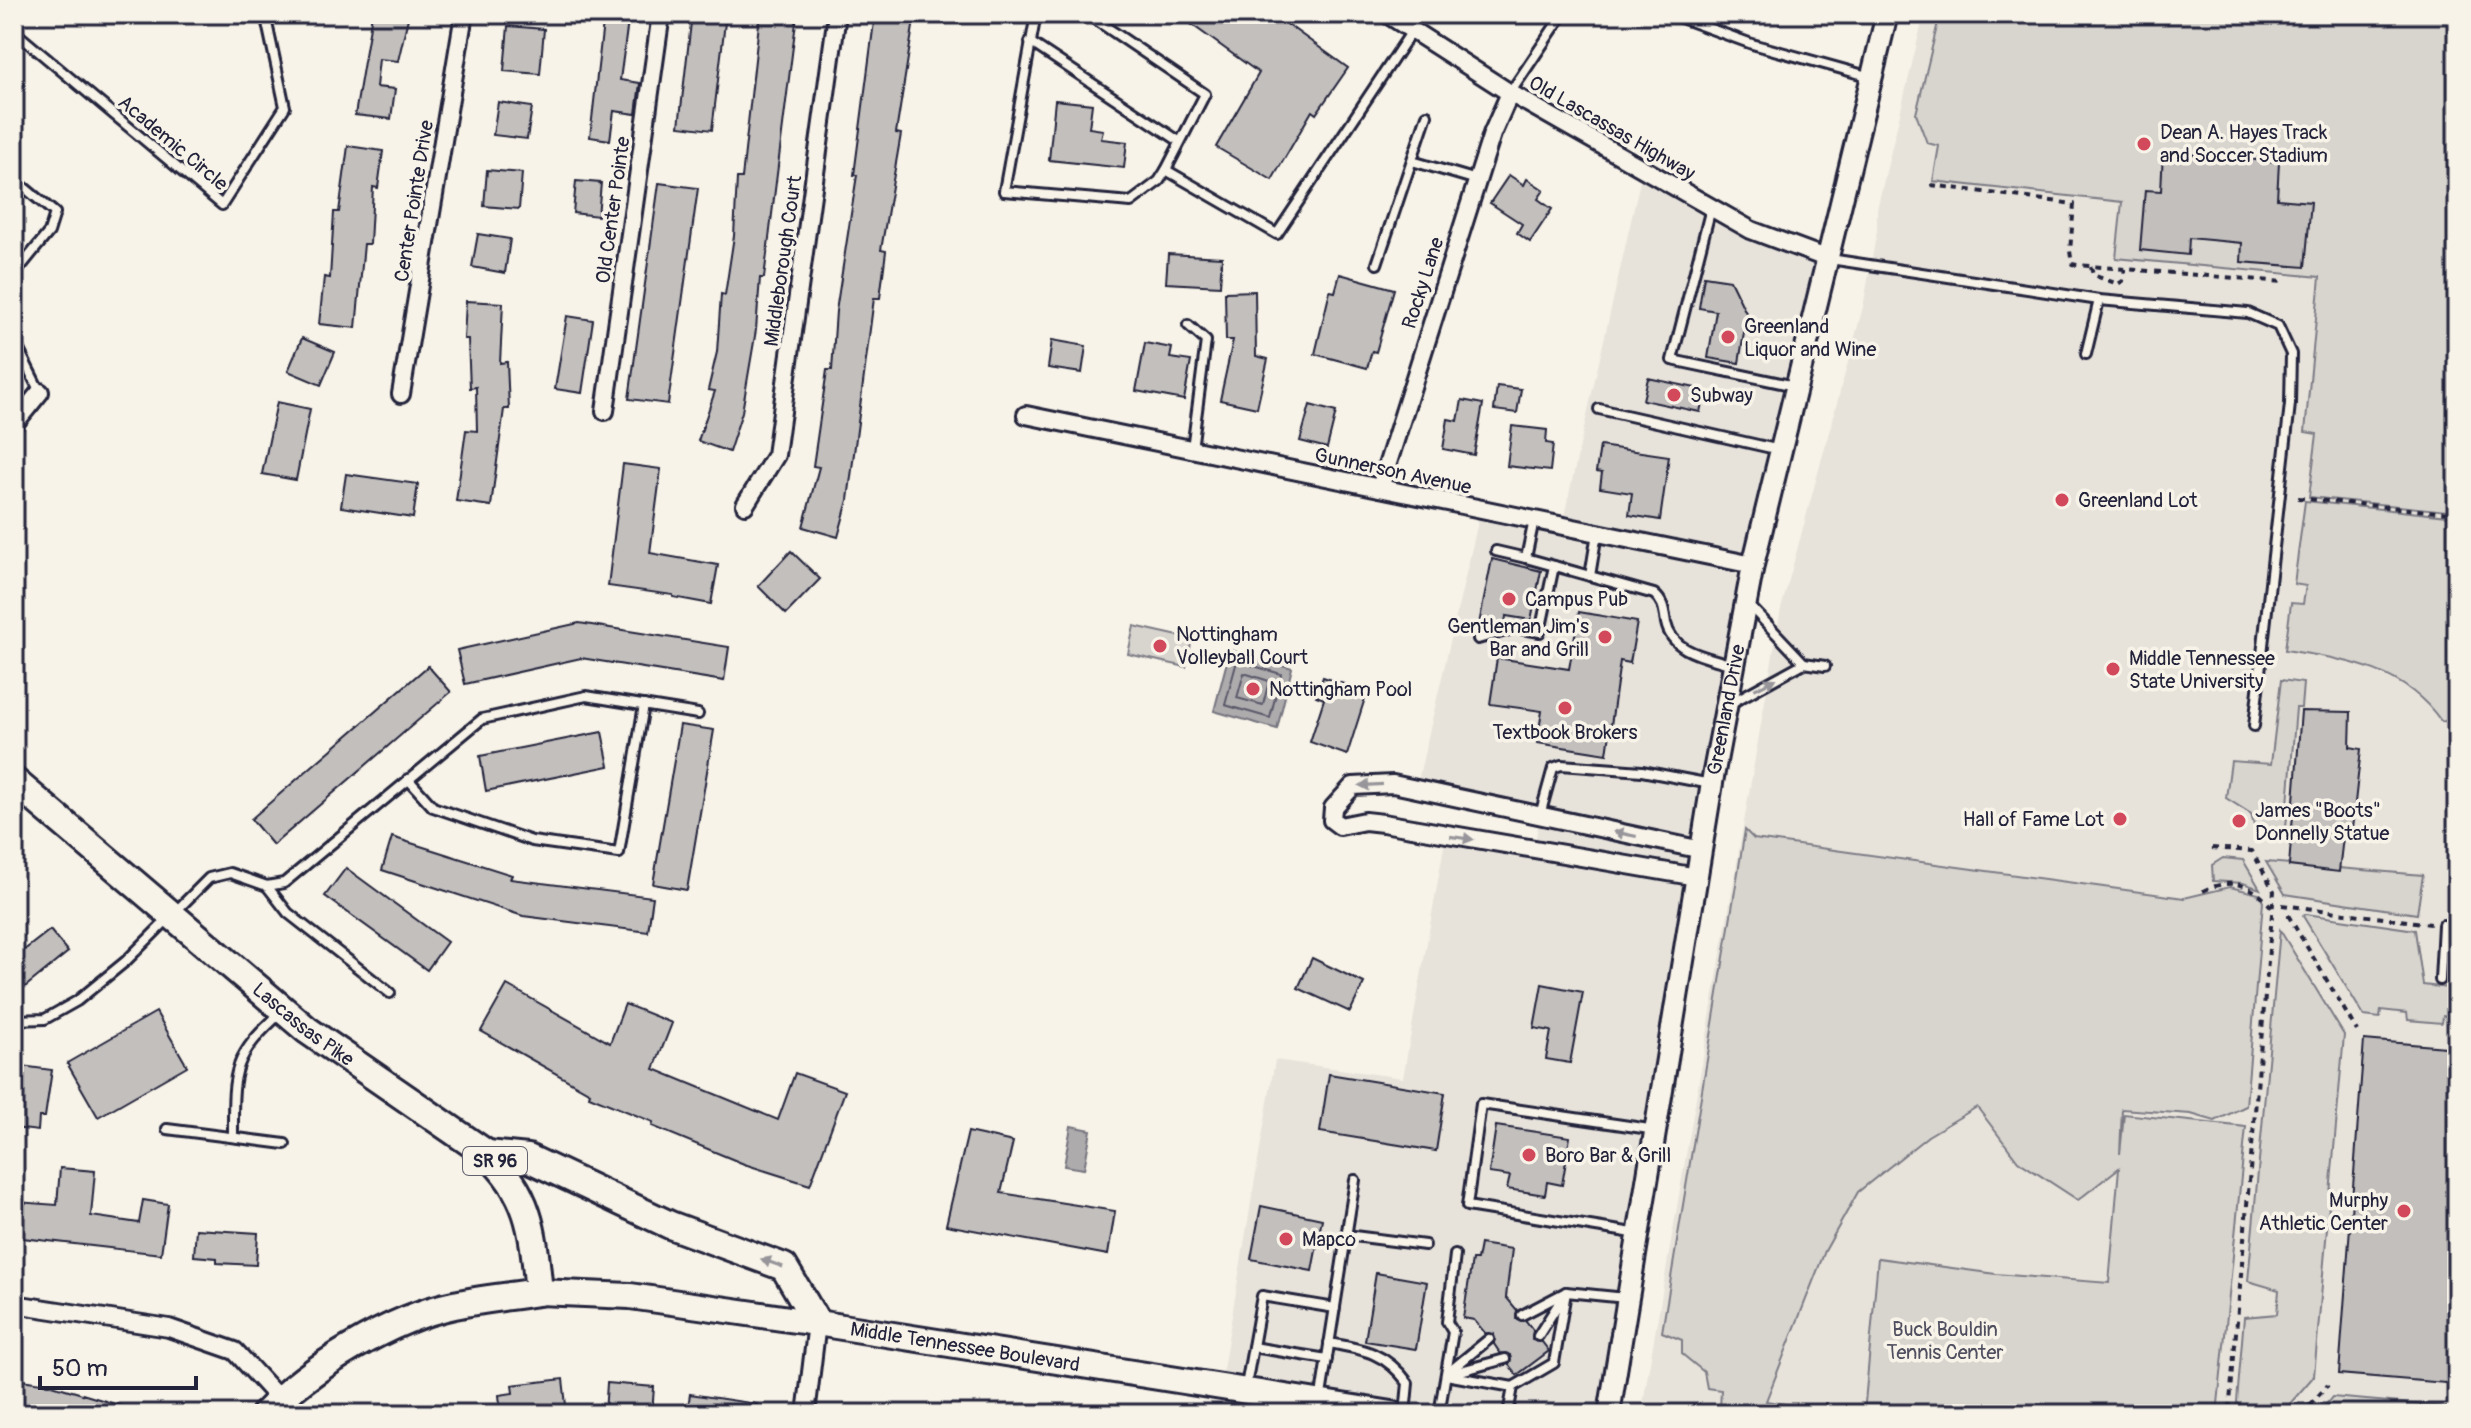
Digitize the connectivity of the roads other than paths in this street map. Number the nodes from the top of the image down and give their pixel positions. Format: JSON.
{"nodes":[{"id":1,"x":268,"y":14,"type":"edge"},
{"id":2,"x":464,"y":14,"type":"edge"},
{"id":3,"x":661,"y":14,"type":"edge"},
{"id":4,"x":837,"y":14,"type":"edge"},
{"id":5,"x":1036,"y":14,"type":"edge"},
{"id":6,"x":1087,"y":14,"type":"edge"},
{"id":7,"x":1387,"y":14,"type":"edge"},
{"id":8,"x":1563,"y":14,"type":"edge"},
{"id":9,"x":1670,"y":14,"type":"edge"},
{"id":10,"x":1887,"y":14,"type":"edge"},
{"id":11,"x":1413,"y":30,"type":"junction"},
{"id":12,"x":14,"y":31,"type":"edge"},
{"id":13,"x":1030,"y":42,"type":"junction"},
{"id":14,"x":1871,"y":77,"type":"junction"},
{"id":15,"x":1510,"y":93,"type":"junction"},
{"id":16,"x":1427,"y":115,"type":"dead end"},
{"id":17,"x":1179,"y":141,"type":"junction"},
{"id":18,"x":1412,"y":161,"type":"junction"},
{"id":19,"x":1166,"y":170,"type":"junction"},
{"id":20,"x":14,"y":179,"type":"edge"},
{"id":21,"x":1477,"y":180,"type":"junction"},
{"id":22,"x":1711,"y":208,"type":"junction"},
{"id":23,"x":1826,"y":258,"type":"junction"},
{"id":24,"x":1377,"y":264,"type":"dead end"},
{"id":25,"x":14,"y":275,"type":"edge"},
{"id":26,"x":2099,"y":300,"type":"junction"},
{"id":27,"x":1188,"y":325,"type":"dead end"},
{"id":28,"x":14,"y":340,"type":"edge"},
{"id":29,"x":2086,"y":354,"type":"dead end"},
{"id":30,"x":1795,"y":386,"type":"junction"},
{"id":31,"x":40,"y":392,"type":"joint"},
{"id":32,"x":401,"y":394,"type":"dead end"},
{"id":33,"x":1599,"y":409,"type":"dead end"},
{"id":34,"x":605,"y":411,"type":"dead end"},
{"id":35,"x":1026,"y":415,"type":"dead end"},
{"id":36,"x":14,"y":424,"type":"edge"},
{"id":37,"x":1192,"y":450,"type":"junction"},
{"id":38,"x":1780,"y":450,"type":"junction"},
{"id":39,"x":1380,"y":488,"type":"junction"},
{"id":40,"x":745,"y":505,"type":"dead end"},
{"id":41,"x":1534,"y":520,"type":"junction"},
{"id":42,"x":1597,"y":533,"type":"junction"},
{"id":43,"x":1496,"y":551,"type":"dead end"},
{"id":44,"x":1526,"y":558,"type":"junction"},
{"id":45,"x":1753,"y":565,"type":"junction"},
{"id":46,"x":1554,"y":566,"type":"junction"},
{"id":47,"x":1590,"y":576,"type":"junction"},
{"id":48,"x":1746,"y":601,"type":"junction"},
{"id":49,"x":1478,"y":639,"type":"dead end"},
{"id":50,"x":1804,"y":663,"type":"junction"},
{"id":51,"x":1734,"y":665,"type":"junction"},
{"id":52,"x":1825,"y":666,"type":"dead end"},
{"id":53,"x":644,"y":705,"type":"junction"},
{"id":54,"x":1727,"y":706,"type":"junction"},
{"id":55,"x":698,"y":714,"type":"dead end"},
{"id":56,"x":2254,"y":726,"type":"dead end"},
{"id":57,"x":408,"y":779,"type":"junction"},
{"id":58,"x":14,"y":781,"type":"edge"},
{"id":59,"x":1712,"y":784,"type":"junction"},
{"id":60,"x":1540,"y":815,"type":"junction"},
{"id":61,"x":1702,"y":850,"type":"junction"},
{"id":62,"x":1697,"y":877,"type":"junction"},
{"id":63,"x":267,"y":886,"type":"junction"},
{"id":64,"x":172,"y":916,"type":"junction"},
{"id":65,"x":2443,"y":925,"type":"road end"},
{"id":66,"x":2440,"y":980,"type":"dead end"},
{"id":67,"x":390,"y":993,"type":"dead end"},
{"id":68,"x":283,"y":1010,"type":"junction"},
{"id":69,"x":14,"y":1020,"type":"edge"},
{"id":70,"x":167,"y":1129,"type":"dead end"},
{"id":71,"x":1656,"y":1130,"type":"junction"},
{"id":72,"x":233,"y":1137,"type":"junction"},
{"id":73,"x":285,"y":1144,"type":"dead end"},
{"id":74,"x":487,"y":1154,"type":"junction"},
{"id":75,"x":1355,"y":1180,"type":"dead end"},
{"id":76,"x":1640,"y":1234,"type":"junction"},
{"id":77,"x":1346,"y":1235,"type":"junction"},
{"id":78,"x":1425,"y":1245,"type":"dead end"},
{"id":79,"x":1455,"y":1255,"type":"dead end"},
{"id":80,"x":539,"y":1292,"type":"junction"},
{"id":81,"x":1566,"y":1292,"type":"junction"},
{"id":82,"x":1629,"y":1299,"type":"junction"},
{"id":83,"x":14,"y":1304,"type":"edge"},
{"id":84,"x":1335,"y":1308,"type":"junction"},
{"id":85,"x":1522,"y":1315,"type":"dead end"},
{"id":86,"x":817,"y":1323,"type":"junction"},
{"id":87,"x":1538,"y":1336,"type":"dead end"},
{"id":88,"x":1489,"y":1339,"type":"dead end"},
{"id":89,"x":1329,"y":1343,"type":"junction"},
{"id":90,"x":1253,"y":1347,"type":"junction"},
{"id":91,"x":1327,"y":1359,"type":"junction"},
{"id":92,"x":1505,"y":1359,"type":"dead end"},
{"id":93,"x":1446,"y":1375,"type":"junction"},
{"id":94,"x":1513,"y":1387,"type":"junction"},
{"id":95,"x":1245,"y":1391,"type":"junction"},
{"id":96,"x":1320,"y":1402,"type":"junction"},
{"id":97,"x":272,"y":1406,"type":"edge"},
{"id":98,"x":1377,"y":1413,"type":"edge"},
{"id":99,"x":806,"y":1414,"type":"edge"},
{"id":100,"x":1405,"y":1414,"type":"edge"},
{"id":101,"x":1439,"y":1414,"type":"edge"},
{"id":102,"x":1508,"y":1414,"type":"edge"},
{"id":103,"x":1609,"y":1414,"type":"edge"}],
"edges":[{"from":1,"to":12,"type":"lane","name":"Academic Circle"},
{"from":2,"to":32,"type":"street","name":"Center Pointe Drive"},
{"from":3,"to":34,"type":"street","name":"Old Center Pointe"},
{"from":4,"to":40,"type":"street","name":"Middleborough Court"},
{"from":5,"to":13,"type":"lane"},
{"from":6,"to":17,"type":"lane"},
{"from":7,"to":11,"type":"street","name":"Old Lascassas Highway"},
{"from":8,"to":15,"type":"lane"},
{"from":9,"to":14,"type":"lane"},
{"from":10,"to":14,"type":"street","name":"Greenland Drive"},
{"from":11,"to":15,"type":"street","name":"Old Lascassas Highway"},
{"from":11,"to":19,"type":"lane"},
{"from":13,"to":17,"type":"lane"},
{"from":13,"to":19,"type":"lane"},
{"from":14,"to":23,"type":"street","name":"Greenland Drive"},
{"from":15,"to":21,"type":"street","name":"Rocky Lane"},
{"from":15,"to":22,"type":"street","name":"Old Lascassas Highway"},
{"from":16,"to":18,"type":"lane"},
{"from":17,"to":19,"type":"lane"},
{"from":18,"to":21,"type":"lane"},
{"from":18,"to":24,"type":"lane"},
{"from":20,"to":25,"type":"lane"},
{"from":21,"to":39,"type":"street","name":"Rocky Lane"},
{"from":22,"to":23,"type":"street","name":"Old Lascassas Highway"},
{"from":22,"to":30,"type":"lane"},
{"from":23,"to":26,"type":"lane"},
{"from":23,"to":30,"type":"street","name":"Greenland Drive"},
{"from":26,"to":29,"type":"lane"},
{"from":26,"to":56,"type":"lane"},
{"from":27,"to":37,"type":"lane"},
{"from":28,"to":31,"type":"lane"},
{"from":30,"to":38,"type":"street","name":"Greenland Drive"},
{"from":31,"to":36,"type":"street"},
{"from":33,"to":38,"type":"lane"},
{"from":35,"to":37,"type":"street","name":"Gunnerson Avenue"},
{"from":37,"to":39,"type":"street","name":"Gunnerson Avenue"},
{"from":38,"to":45,"type":"street","name":"Greenland Drive"},
{"from":39,"to":41,"type":"street","name":"Gunnerson Avenue"},
{"from":41,"to":42,"type":"street","name":"Gunnerson Avenue"},
{"from":41,"to":44,"type":"lane"},
{"from":42,"to":45,"type":"street","name":"Gunnerson Avenue"},
{"from":42,"to":47,"type":"lane"},
{"from":43,"to":44,"type":"lane"},
{"from":44,"to":46,"type":"lane"},
{"from":45,"to":48,"type":"street","name":"Greenland Drive"},
{"from":46,"to":47,"type":"lane"},
{"from":46,"to":49,"type":"lane"},
{"from":47,"to":51,"type":"lane"},
{"from":48,"to":50,"type":"lane"},
{"from":48,"to":51,"type":"street","name":"Greenland Drive"},
{"from":50,"to":52,"type":"lane"},
{"from":54,"to":50,"type":"lane","one_way":true},
{"from":51,"to":54,"type":"street","name":"Greenland Drive"},
{"from":53,"to":55,"type":"lane"},
{"from":53,"to":57,"type":"lane"},
{"from":53,"to":57,"type":"lane"},
{"from":54,"to":59,"type":"street","name":"Greenland Drive"},
{"from":57,"to":63,"type":"lane"},
{"from":58,"to":64,"type":"main road","name":"Lascassas Pike","number":"SR 96"},
{"from":59,"to":60,"type":"lane"},
{"from":59,"to":61,"type":"street","name":"Greenland Drive"},
{"from":61,"to":60,"type":"street","one_way":true},
{"from":60,"to":62,"type":"street","one_way":true},
{"from":61,"to":62,"type":"street","name":"Greenland Drive"},
{"from":62,"to":71,"type":"street","name":"Greenland Drive"},
{"from":63,"to":64,"type":"lane"},
{"from":63,"to":67,"type":"lane"},
{"from":64,"to":68,"type":"main road","name":"Lascassas Pike","number":"SR 96"},
{"from":64,"to":69,"type":"lane"},
{"from":65,"to":66,"type":"lane"},
{"from":68,"to":72,"type":"lane"},
{"from":68,"to":74,"type":"main road","name":"Lascassas Pike","number":"SR 96"},
{"from":70,"to":72,"type":"lane"},
{"from":71,"to":76,"type":"street","name":"Greenland Drive"},
{"from":71,"to":76,"type":"lane"},
{"from":72,"to":73,"type":"lane"},
{"from":74,"to":80,"type":"main road","name":"Lascassas Pike","number":"SR 96"},
{"from":86,"to":74,"type":"main road","one_way":true},
{"from":75,"to":77,"type":"lane"},
{"from":76,"to":82,"type":"street","name":"Greenland Drive"},
{"from":77,"to":78,"type":"lane"},
{"from":77,"to":84,"type":"lane"},
{"from":79,"to":93,"type":"lane"},
{"from":80,"to":86,"type":"main road","name":"Middle Tennessee Boulevard"},
{"from":80,"to":97,"type":"main road"},
{"from":81,"to":82,"type":"lane"},
{"from":81,"to":85,"type":"lane"},
{"from":81,"to":87,"type":"lane"},
{"from":81,"to":94,"type":"lane"},
{"from":82,"to":103,"type":"street","name":"Greenland Drive"},
{"from":83,"to":97,"type":"street"},
{"from":84,"to":89,"type":"lane"},
{"from":84,"to":90,"type":"lane"},
{"from":86,"to":95,"type":"main road","name":"Middle Tennessee Boulevard"},
{"from":86,"to":99,"type":"street"},
{"from":88,"to":93,"type":"lane"},
{"from":89,"to":91,"type":"lane"},
{"from":89,"to":100,"type":"lane"},
{"from":90,"to":91,"type":"lane"},
{"from":90,"to":95,"type":"lane"},
{"from":91,"to":96,"type":"lane"},
{"from":92,"to":93,"type":"lane"},
{"from":93,"to":94,"type":"lane"},
{"from":93,"to":101,"type":"lane"},
{"from":94,"to":102,"type":"lane"},
{"from":95,"to":96,"type":"main road","name":"Middle Tennessee Boulevard"},
{"from":96,"to":98,"type":"main road","name":"Middle Tennessee Boulevard"}]}
